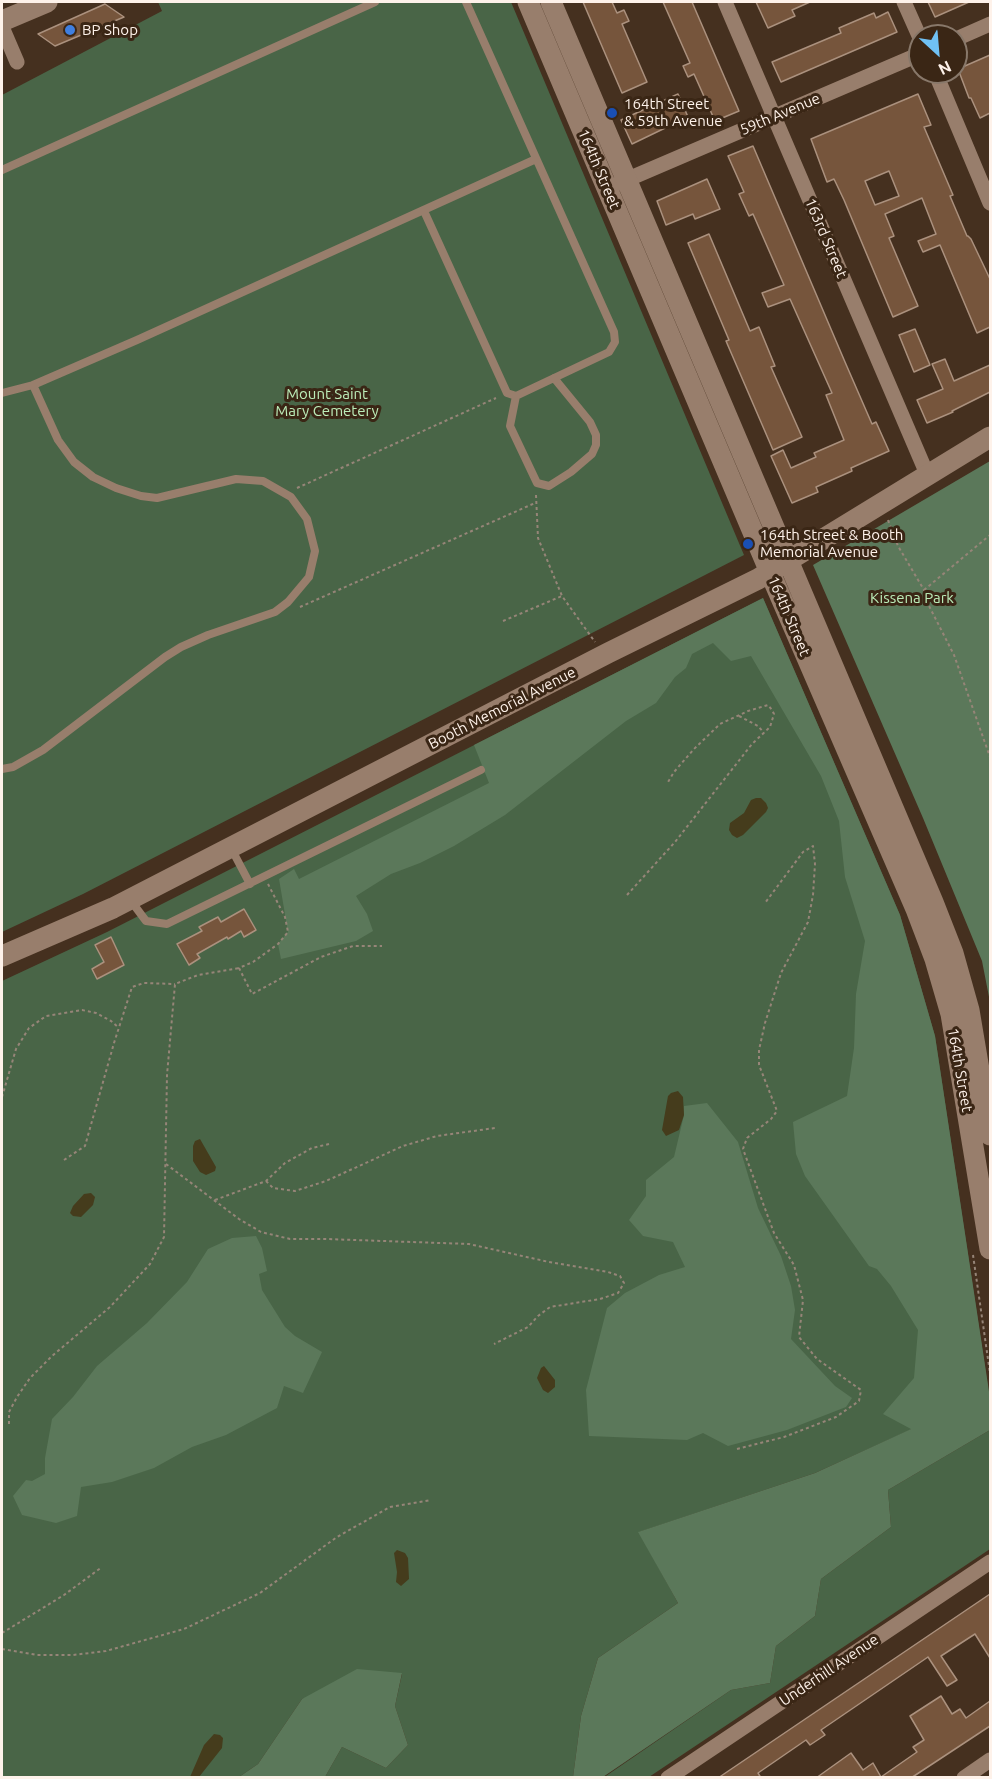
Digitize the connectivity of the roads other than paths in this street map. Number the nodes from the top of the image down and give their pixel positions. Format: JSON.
{"nodes":[{"id":1,"x":47,"y":2,"type":"edge"},
{"id":2,"x":375,"y":2,"type":"edge"},
{"id":3,"x":465,"y":2,"type":"edge"},
{"id":4,"x":528,"y":2,"type":"edge"},
{"id":5,"x":551,"y":2,"type":"edge"},
{"id":6,"x":725,"y":2,"type":"edge"},
{"id":7,"x":904,"y":2,"type":"edge"},
{"id":8,"x":2,"y":21,"type":"edge"},
{"id":9,"x":914,"y":24,"type":"edge"},
{"id":10,"x":990,"y":24,"type":"edge"},
{"id":11,"x":2,"y":27,"type":"edge"},
{"id":12,"x":968,"y":34,"type":"edge"},
{"id":13,"x":908,"y":59,"type":"edge"},
{"id":14,"x":17,"y":62,"type":"dead end"},
{"id":15,"x":939,"y":84,"type":"edge"},
{"id":16,"x":774,"y":116,"type":"junction"},
{"id":17,"x":536,"y":159,"type":"junction"},
{"id":18,"x":2,"y":170,"type":"edge"},
{"id":19,"x":616,"y":184,"type":"junction"},
{"id":20,"x":990,"y":203,"type":"edge"},
{"id":21,"x":424,"y":211,"type":"junction"},
{"id":22,"x":554,"y":378,"type":"junction"},
{"id":23,"x":33,"y":385,"type":"junction"},
{"id":24,"x":2,"y":393,"type":"edge"},
{"id":25,"x":516,"y":396,"type":"junction"},
{"id":26,"x":990,"y":437,"type":"edge"},
{"id":27,"x":927,"y":474,"type":"junction"},
{"id":28,"x":789,"y":561,"type":"junction"},
{"id":29,"x":770,"y":572,"type":"junction"},
{"id":30,"x":2,"y":769,"type":"edge"},
{"id":31,"x":481,"y":770,"type":"dead end"},
{"id":32,"x":231,"y":847,"type":"junction"},
{"id":33,"x":250,"y":884,"type":"junction"},
{"id":34,"x":130,"y":899,"type":"junction"},
{"id":35,"x":2,"y":956,"type":"edge"},
{"id":36,"x":990,"y":1135,"type":"edge"},
{"id":37,"x":982,"y":1252,"type":"edge"},
{"id":38,"x":990,"y":1562,"type":"edge"},
{"id":39,"x":990,"y":1760,"type":"edge"},
{"id":40,"x":668,"y":1778,"type":"edge"},
{"id":41,"x":964,"y":1778,"type":"edge"}],
"edges":[{"from":1,"to":8,"type":"street"},
{"from":2,"to":18,"type":"lane"},
{"from":3,"to":17,"type":"lane"},
{"from":4,"to":19,"type":"street","name":"164th Street"},
{"from":5,"to":19,"type":"street","name":"164th Street"},
{"from":6,"to":16,"type":"street","name":"163rd Street"},
{"from":7,"to":9,"type":"street"},
{"from":10,"to":12,"type":"street"},
{"from":11,"to":14,"type":"street"},
{"from":13,"to":16,"type":"street","name":"59th Avenue"},
{"from":15,"to":20,"type":"street"},
{"from":16,"to":19,"type":"street","name":"59th Avenue"},
{"from":16,"to":27,"type":"street","name":"163rd Street"},
{"from":17,"to":21,"type":"lane"},
{"from":17,"to":22,"type":"lane"},
{"from":19,"to":28,"type":"street","name":"164th Street"},
{"from":19,"to":29,"type":"street","name":"164th Street"},
{"from":21,"to":23,"type":"lane"},
{"from":21,"to":25,"type":"lane"},
{"from":22,"to":25,"type":"lane"},
{"from":22,"to":25,"type":"lane"},
{"from":23,"to":24,"type":"lane"},
{"from":23,"to":30,"type":"lane"},
{"from":26,"to":27,"type":"street","name":"Booth Memorial Avenue"},
{"from":27,"to":28,"type":"street","name":"Booth Memorial Avenue"},
{"from":28,"to":29,"type":"street","name":"Booth Memorial Avenue"},
{"from":28,"to":36,"type":"street","name":"164th Street"},
{"from":29,"to":32,"type":"street","name":"Booth Memorial Avenue"},
{"from":29,"to":37,"type":"street","name":"164th Street"},
{"from":31,"to":33,"type":"lane"},
{"from":32,"to":33,"type":"lane"},
{"from":32,"to":34,"type":"street","name":"Booth Memorial Avenue"},
{"from":33,"to":34,"type":"lane"},
{"from":34,"to":35,"type":"street","name":"Booth Memorial Avenue"},
{"from":38,"to":40,"type":"street","name":"Underhill Avenue"},
{"from":39,"to":41,"type":"street"}]}
